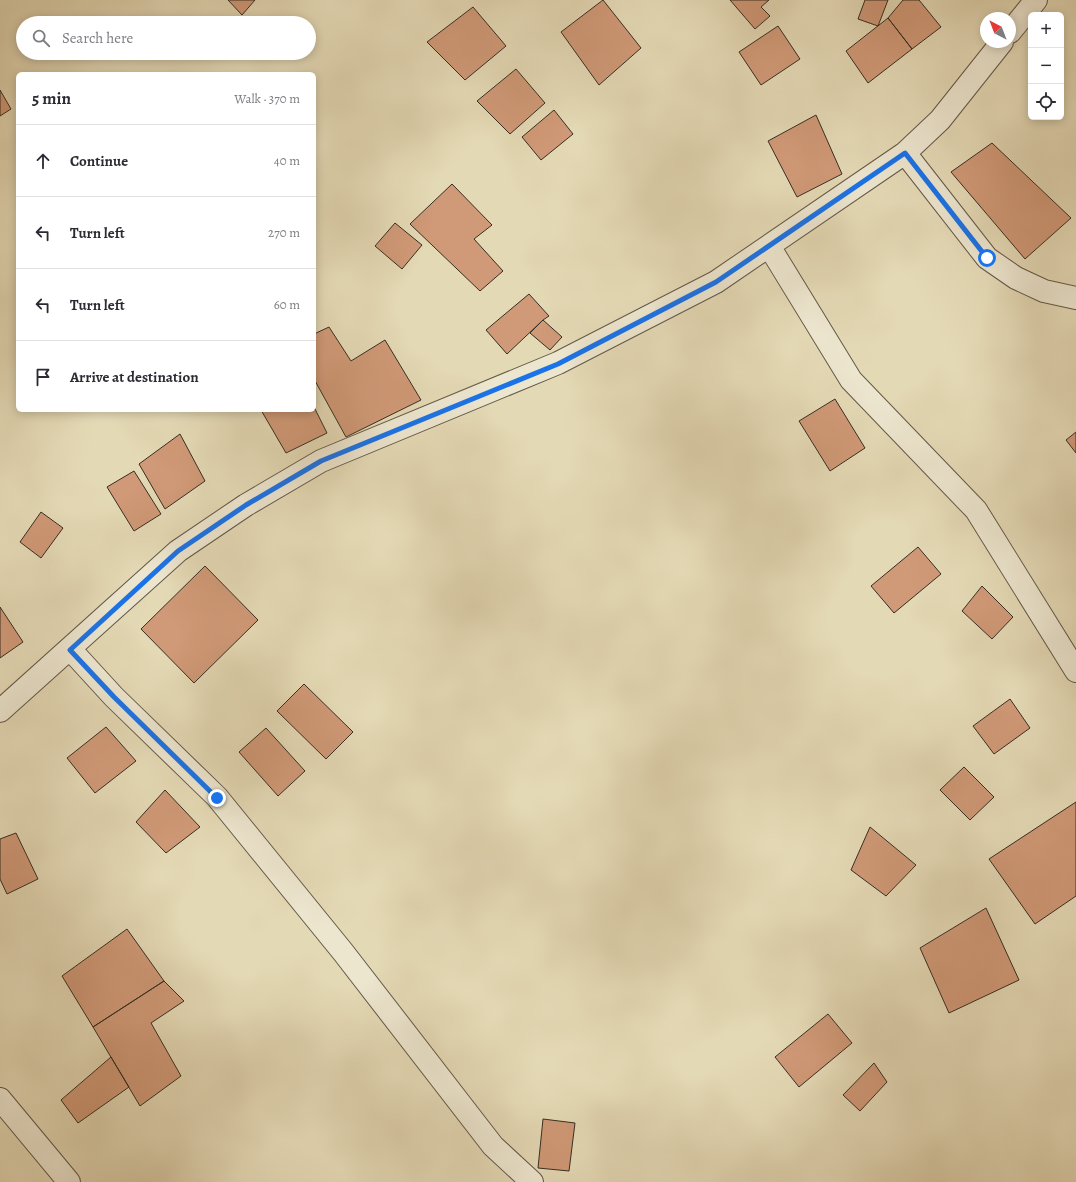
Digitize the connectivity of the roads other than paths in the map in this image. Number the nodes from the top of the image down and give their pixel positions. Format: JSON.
{"nodes":[{"id":1,"x":1036,"y":0,"type":"edge"},
{"id":2,"x":1016,"y":25,"type":"edge"},
{"id":3,"x":997,"y":48,"type":"edge"},
{"id":4,"x":905,"y":153,"type":"junction"},
{"id":5,"x":769,"y":246,"type":"junction"},
{"id":6,"x":1076,"y":298,"type":"edge"},
{"id":7,"x":70,"y":650,"type":"junction"},
{"id":8,"x":1076,"y":671,"type":"edge"},
{"id":9,"x":0,"y":711,"type":"edge"},
{"id":10,"x":0,"y":1099,"type":"edge"},
{"id":11,"x":69,"y":1182,"type":"edge"},
{"id":12,"x":532,"y":1182,"type":"edge"}],
"edges":[{"from":1,"to":2,"type":"street"},
{"from":3,"to":4,"type":"street"},
{"from":4,"to":5,"type":"street"},
{"from":4,"to":6,"type":"street"},
{"from":5,"to":7,"type":"street"},
{"from":5,"to":8,"type":"street"},
{"from":7,"to":9,"type":"street"},
{"from":7,"to":12,"type":"street"},
{"from":10,"to":11,"type":"street"}]}
